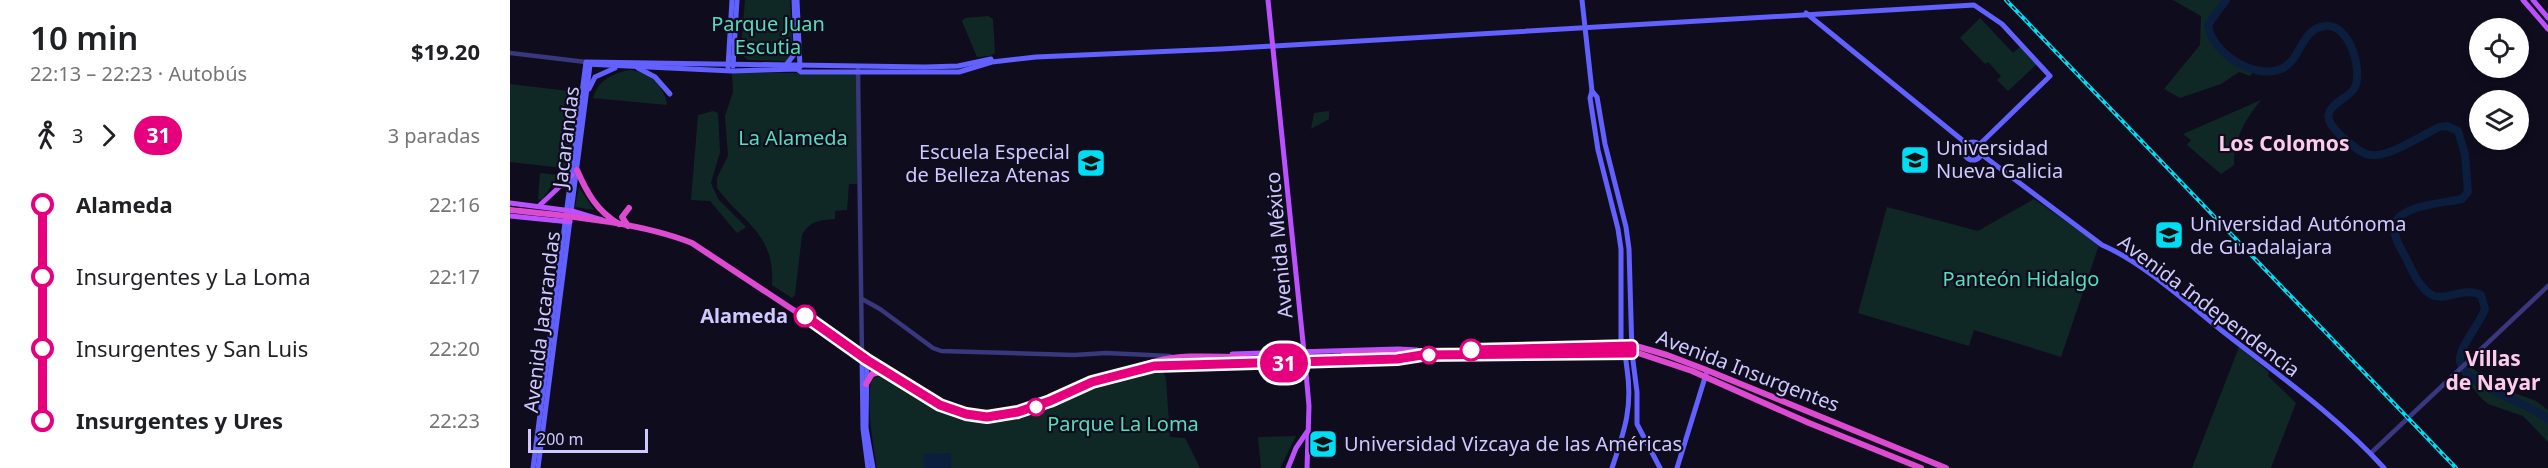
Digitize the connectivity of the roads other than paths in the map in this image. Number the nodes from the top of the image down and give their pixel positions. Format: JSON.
{"nodes":[{"id":1,"x":732,"y":0,"type":"edge"},
{"id":2,"x":737,"y":0,"type":"edge"},
{"id":3,"x":796,"y":0,"type":"edge"},
{"id":4,"x":1268,"y":0,"type":"edge"},
{"id":5,"x":1582,"y":0,"type":"edge"},
{"id":6,"x":2523,"y":0,"type":"edge"},
{"id":7,"x":2533,"y":0,"type":"edge"},
{"id":8,"x":1806,"y":13,"type":"junction"},
{"id":9,"x":2548,"y":18,"type":"edge"},
{"id":10,"x":1586,"y":27,"type":"junction"},
{"id":11,"x":2548,"y":29,"type":"edge"},
{"id":12,"x":1274,"y":45,"type":"junction"},
{"id":13,"x":796,"y":52,"type":"junction"},
{"id":14,"x":510,"y":53,"type":"edge"},
{"id":15,"x":734,"y":57,"type":"junction"},
{"id":16,"x":587,"y":63,"type":"junction"},
{"id":17,"x":741,"y":64,"type":"junction"},
{"id":18,"x":624,"y":66,"type":"junction"},
{"id":19,"x":785,"y":66,"type":"junction"},
{"id":20,"x":636,"y":67,"type":"junction"},
{"id":21,"x":730,"y":67,"type":"junction"},
{"id":22,"x":799,"y":68,"type":"junction"},
{"id":23,"x":858,"y":70,"type":"junction"},
{"id":24,"x":1592,"y":91,"type":"junction"},
{"id":25,"x":670,"y":94,"type":"dead end"},
{"id":26,"x":584,"y":105,"type":"junction"},
{"id":27,"x":1967,"y":144,"type":"junction"},
{"id":28,"x":1979,"y":145,"type":"junction"},
{"id":29,"x":1981,"y":154,"type":"junction"},
{"id":30,"x":574,"y":172,"type":"junction"},
{"id":31,"x":510,"y":203,"type":"edge"},
{"id":32,"x":540,"y":206,"type":"junction"},
{"id":33,"x":629,"y":208,"type":"dead end"},
{"id":34,"x":510,"y":210,"type":"edge"},
{"id":35,"x":510,"y":216,"type":"edge"},
{"id":36,"x":568,"y":216,"type":"junction"},
{"id":37,"x":628,"y":227,"type":"junction"},
{"id":38,"x":2548,"y":286,"type":"edge"},
{"id":39,"x":862,"y":299,"type":"junction"},
{"id":40,"x":1628,"y":350,"type":"junction"},
{"id":41,"x":1304,"y":352,"type":"junction"},
{"id":42,"x":1422,"y":353,"type":"junction"},
{"id":43,"x":1342,"y":354,"type":"junction"},
{"id":44,"x":1173,"y":356,"type":"joint"},
{"id":45,"x":864,"y":358,"type":"junction"},
{"id":46,"x":1246,"y":360,"type":"junction"},
{"id":47,"x":1305,"y":362,"type":"junction"},
{"id":48,"x":1335,"y":362,"type":"junction"},
{"id":49,"x":888,"y":372,"type":"junction"},
{"id":50,"x":1706,"y":374,"type":"junction"},
{"id":51,"x":1109,"y":376,"type":"junction"},
{"id":52,"x":866,"y":384,"type":"junction"},
{"id":53,"x":1308,"y":431,"type":"junction"},
{"id":54,"x":2371,"y":453,"type":"junction"},
{"id":55,"x":1306,"y":456,"type":"junction"},
{"id":56,"x":1292,"y":457,"type":"junction"},
{"id":57,"x":533,"y":468,"type":"edge"},
{"id":58,"x":538,"y":468,"type":"edge"},
{"id":59,"x":870,"y":468,"type":"edge"},
{"id":60,"x":1288,"y":468,"type":"edge"},
{"id":61,"x":1307,"y":468,"type":"edge"},
{"id":62,"x":1612,"y":468,"type":"edge"},
{"id":63,"x":1660,"y":468,"type":"edge"},
{"id":64,"x":1677,"y":468,"type":"edge"},
{"id":65,"x":1921,"y":468,"type":"edge"},
{"id":66,"x":1946,"y":468,"type":"edge"},
{"id":67,"x":2384,"y":468,"type":"edge"}],
"edges":[{"from":1,"to":21,"type":"main road"},
{"from":2,"to":15,"type":"main road"},
{"from":3,"to":13,"type":"main road"},
{"from":3,"to":22,"type":"main road"},
{"from":4,"to":12,"type":"main road","name":"Avenida México"},
{"from":5,"to":10,"type":"main road"},
{"from":6,"to":11,"type":"main road"},
{"from":7,"to":9,"type":"main road"},
{"from":8,"to":10,"type":"main road"},
{"from":8,"to":27,"type":"main road"},
{"from":8,"to":28,"type":"main road"},
{"from":10,"to":12,"type":"main road"},
{"from":10,"to":24,"type":"main road"},
{"from":12,"to":23,"type":"main road"},
{"from":12,"to":41,"type":"main road","name":"Avenida México"},
{"from":13,"to":19,"type":"main road"},
{"from":13,"to":22,"type":"main road"},
{"from":14,"to":16,"type":"street"},
{"from":15,"to":17,"type":"main road"},
{"from":15,"to":21,"type":"main road"},
{"from":16,"to":18,"type":"main road"},
{"from":16,"to":21,"type":"main road"},
{"from":16,"to":26,"type":"main road","name":"Jacarandas"},
{"from":16,"to":30,"type":"main road","name":"Jacarandas"},
{"from":17,"to":19,"type":"main road"},
{"from":17,"to":21,"type":"main road"},
{"from":18,"to":20,"type":"main road"},
{"from":18,"to":26,"type":"main road"},
{"from":19,"to":22,"type":"main road"},
{"from":20,"to":21,"type":"main road"},
{"from":20,"to":25,"type":"main road"},
{"from":21,"to":22,"type":"main road"},
{"from":22,"to":23,"type":"main road"},
{"from":23,"to":39,"type":"street"},
{"from":24,"to":40,"type":"main road"},
{"from":24,"to":40,"type":"main road"},
{"from":26,"to":30,"type":"main road","name":"Jacarandas"},
{"from":27,"to":28,"type":"main road"},
{"from":27,"to":29,"type":"main road"},
{"from":28,"to":29,"type":"main road"},
{"from":29,"to":54,"type":"main road","name":"Avenida Independencia"},
{"from":30,"to":32,"type":"main road"},
{"from":30,"to":36,"type":"main road","name":"Jacarandas"},
{"from":30,"to":37,"type":"highway"},
{"from":31,"to":32,"type":"main road"},
{"from":32,"to":36,"type":"main road"},
{"from":33,"to":37,"type":"highway"},
{"from":34,"to":36,"type":"highway"},
{"from":35,"to":36,"type":"main road"},
{"from":36,"to":37,"type":"highway"},
{"from":36,"to":57,"type":"main road","name":"Avenida Jacarandas"},
{"from":36,"to":58,"type":"main road","name":"Avenida Jacarandas"},
{"from":37,"to":45,"type":"highway"},
{"from":38,"to":54,"type":"street"},
{"from":39,"to":44,"type":"street"},
{"from":39,"to":45,"type":"street"},
{"from":40,"to":42,"type":"highway","name":"Avenida Insurgentes"},
{"from":40,"to":50,"type":"highway","name":"Avenida Insurgentes"},
{"from":40,"to":62,"type":"main road"},
{"from":40,"to":63,"type":"main road"},
{"from":41,"to":43,"type":"main road","name":"Avenida Insurgentes"},
{"from":41,"to":44,"type":"main road","name":"Avenida Insurgentes"},
{"from":41,"to":47,"type":"main road","name":"Avenida México"},
{"from":42,"to":43,"type":"highway","name":"Avenida Insurgentes"},
{"from":42,"to":43,"type":"main road","name":"Avenida Insurgentes"},
{"from":42,"to":48,"type":"main road","name":"Avenida Insurgentes"},
{"from":43,"to":48,"type":"main road"},
{"from":45,"to":49,"type":"highway"},
{"from":45,"to":52,"type":"main road"},
{"from":45,"to":59,"type":"main road"},
{"from":46,"to":47,"type":"main road","name":"Avenida Insurgentes"},
{"from":46,"to":51,"type":"main road","name":"Avenida Insurgentes"},
{"from":46,"to":51,"type":"highway"},
{"from":47,"to":48,"type":"main road","name":"Avenida Insurgentes"},
{"from":47,"to":53,"type":"main road","name":"Avenida México"},
{"from":49,"to":51,"type":"highway"},
{"from":49,"to":52,"type":"highway"},
{"from":50,"to":64,"type":"main road"},
{"from":50,"to":65,"type":"highway","name":"Avenida Insurgentes"},
{"from":50,"to":66,"type":"highway","name":"Avenida Insurgentes"},
{"from":52,"to":59,"type":"main road"},
{"from":53,"to":55,"type":"main road","name":"Avenida México"},
{"from":53,"to":56,"type":"main road"},
{"from":54,"to":67,"type":"main road","name":"Avenida Independencia"},
{"from":55,"to":56,"type":"main road"},
{"from":55,"to":61,"type":"main road","name":"Avenida México"},
{"from":56,"to":60,"type":"main road"}]}
